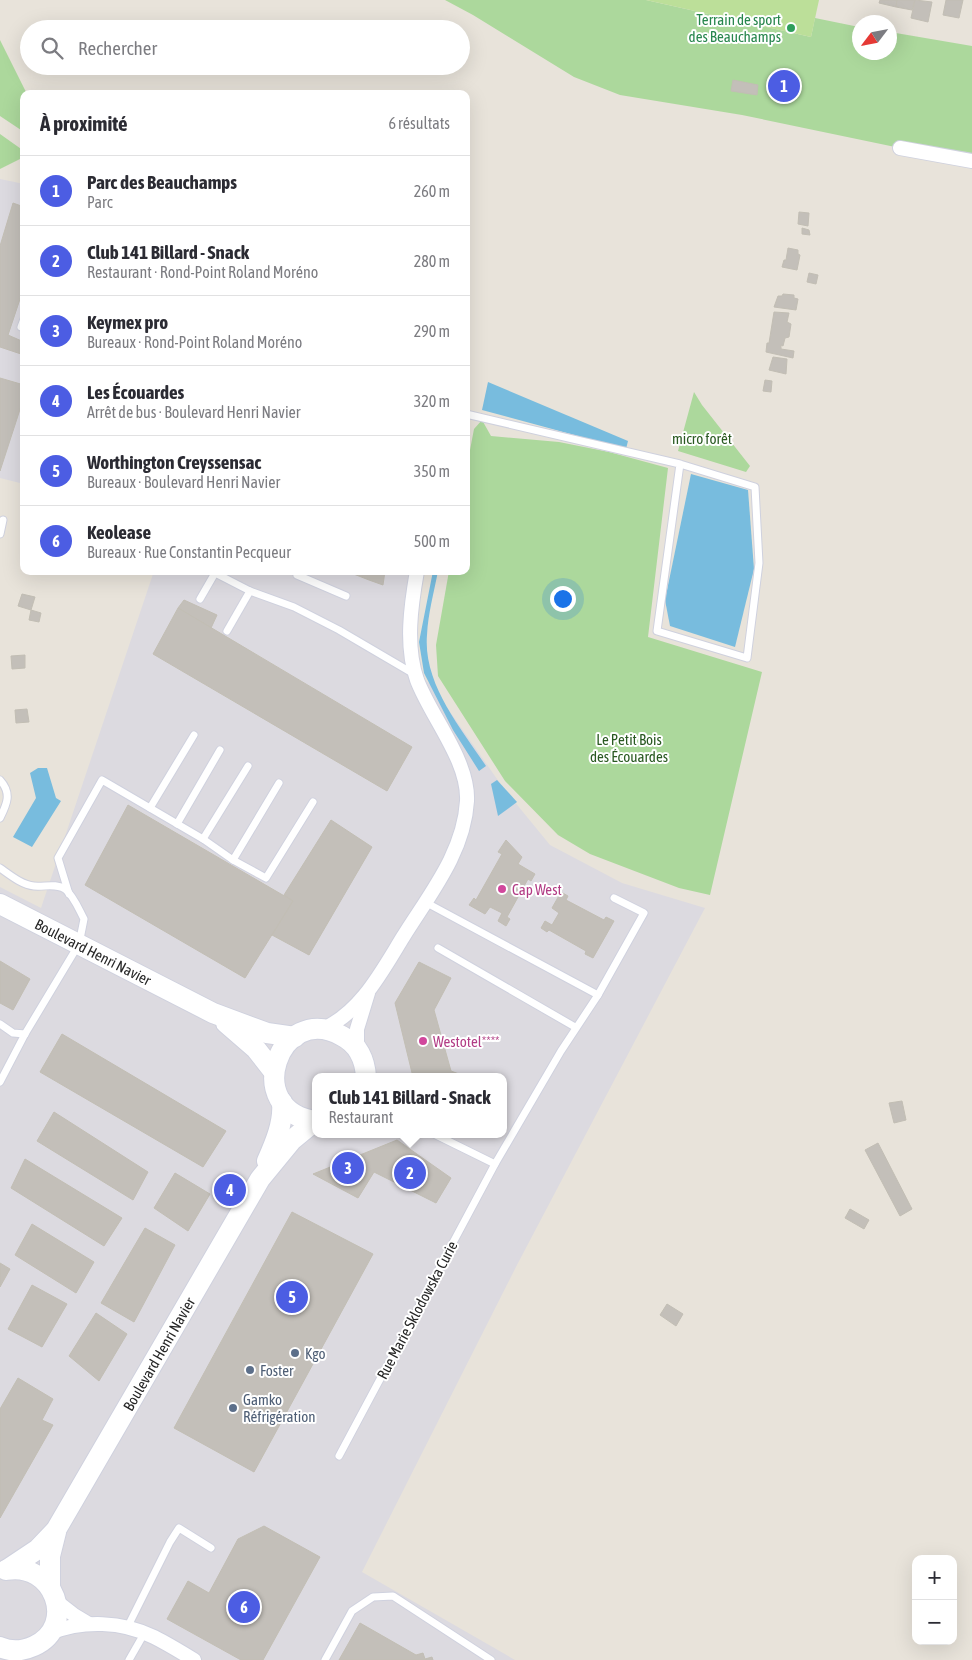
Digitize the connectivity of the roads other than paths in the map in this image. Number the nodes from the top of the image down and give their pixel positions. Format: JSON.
{"nodes":[{"id":1,"x":900,"y":148,"type":"dead end"},
{"id":2,"x":972,"y":161,"type":"edge"},
{"id":3,"x":470,"y":415,"type":"edge"},
{"id":4,"x":680,"y":464,"type":"junction"},
{"id":5,"x":3,"y":520,"type":"dead end"},
{"id":6,"x":0,"y":534,"type":"edge"},
{"id":7,"x":214,"y":575,"type":"edge"},
{"id":8,"x":217,"y":575,"type":"edge"},
{"id":9,"x":297,"y":575,"type":"edge"},
{"id":10,"x":416,"y":575,"type":"edge"},
{"id":11,"x":250,"y":591,"type":"junction"},
{"id":12,"x":346,"y":596,"type":"dead end"},
{"id":13,"x":200,"y":599,"type":"dead end"},
{"id":14,"x":227,"y":631,"type":"dead end"},
{"id":15,"x":416,"y":675,"type":"junction"},
{"id":16,"x":194,"y":735,"type":"dead end"},
{"id":17,"x":220,"y":750,"type":"dead end"},
{"id":18,"x":248,"y":766,"type":"dead end"},
{"id":19,"x":0,"y":780,"type":"edge"},
{"id":20,"x":279,"y":783,"type":"dead end"},
{"id":21,"x":313,"y":802,"type":"dead end"},
{"id":22,"x":150,"y":808,"type":"junction"},
{"id":23,"x":0,"y":818,"type":"edge"},
{"id":24,"x":177,"y":824,"type":"junction"},
{"id":25,"x":203,"y":839,"type":"junction"},
{"id":26,"x":233,"y":860,"type":"junction"},
{"id":27,"x":0,"y":868,"type":"edge"},
{"id":28,"x":69,"y":894,"type":"junction"},
{"id":29,"x":614,"y":898,"type":"dead end"},
{"id":30,"x":425,"y":902,"type":"junction"},
{"id":31,"x":0,"y":904,"type":"edge"},
{"id":32,"x":78,"y":944,"type":"junction"},
{"id":33,"x":438,"y":948,"type":"dead end"},
{"id":34,"x":369,"y":990,"type":"junction"},
{"id":35,"x":598,"y":995,"type":"junction"},
{"id":36,"x":213,"y":1013,"type":"junction"},
{"id":37,"x":0,"y":1024,"type":"edge"},
{"id":38,"x":575,"y":1027,"type":"junction"},
{"id":39,"x":323,"y":1029,"type":"junction"},
{"id":40,"x":25,"y":1034,"type":"junction"},
{"id":41,"x":294,"y":1036,"type":"junction"},
{"id":42,"x":357,"y":1048,"type":"junction"},
{"id":43,"x":274,"y":1072,"type":"junction"},
{"id":44,"x":366,"y":1073,"type":"edge"},
{"id":45,"x":0,"y":1082,"type":"edge"},
{"id":46,"x":282,"y":1102,"type":"junction"},
{"id":47,"x":312,"y":1120,"type":"edge"},
{"id":48,"x":312,"y":1123,"type":"edge"},
{"id":49,"x":442,"y":1138,"type":"edge"},
{"id":50,"x":494,"y":1164,"type":"junction"},
{"id":51,"x":261,"y":1177,"type":"junction"},
{"id":52,"x":339,"y":1456,"type":"dead end"},
{"id":53,"x":56,"y":1530,"type":"junction"},
{"id":54,"x":211,"y":1548,"type":"dead end"},
{"id":55,"x":4,"y":1571,"type":"edge"},
{"id":56,"x":53,"y":1594,"type":"junction"},
{"id":57,"x":89,"y":1624,"type":"junction"},
{"id":58,"x":126,"y":1628,"type":"junction"},
{"id":59,"x":145,"y":1632,"type":"junction"},
{"id":60,"x":50,"y":1634,"type":"junction"},
{"id":61,"x":4,"y":1651,"type":"edge"},
{"id":62,"x":129,"y":1660,"type":"edge"},
{"id":63,"x":194,"y":1660,"type":"edge"},
{"id":64,"x":325,"y":1660,"type":"edge"},
{"id":65,"x":491,"y":1660,"type":"edge"}],
"edges":[{"from":1,"to":2,"type":"street"},
{"from":3,"to":4,"type":"lane"},
{"from":4,"to":4,"type":"lane"},
{"from":5,"to":6,"type":"lane"},
{"from":7,"to":13,"type":"lane"},
{"from":8,"to":11,"type":"lane"},
{"from":9,"to":12,"type":"lane"},
{"from":10,"to":15,"type":"street"},
{"from":11,"to":14,"type":"lane"},
{"from":11,"to":15,"type":"lane"},
{"from":15,"to":30,"type":"street"},
{"from":16,"to":22,"type":"lane"},
{"from":17,"to":24,"type":"lane"},
{"from":18,"to":25,"type":"lane"},
{"from":19,"to":23,"type":"lane"},
{"from":20,"to":26,"type":"lane"},
{"from":21,"to":26,"type":"lane"},
{"from":22,"to":24,"type":"lane"},
{"from":22,"to":28,"type":"lane"},
{"from":24,"to":25,"type":"lane"},
{"from":25,"to":26,"type":"lane"},
{"from":27,"to":28,"type":"lane"},
{"from":28,"to":32,"type":"lane"},
{"from":29,"to":35,"type":"lane","name":"Rue Marie Sklodowska Curie"},
{"from":30,"to":34,"type":"street"},
{"from":30,"to":35,"type":"lane"},
{"from":31,"to":32,"type":"main road","name":"Boulevard Henri Navier"},
{"from":32,"to":36,"type":"main road","name":"Boulevard Henri Navier"},
{"from":32,"to":40,"type":"lane"},
{"from":33,"to":38,"type":"lane"},
{"from":34,"to":39,"type":"street"},
{"from":34,"to":42,"type":"street"},
{"from":35,"to":38,"type":"lane","name":"Rue Marie Sklodowska Curie"},
{"from":36,"to":41,"type":"main road","name":"Boulevard Henri Navier"},
{"from":36,"to":43,"type":"main road","name":"Boulevard Henri Navier"},
{"from":37,"to":40,"type":"lane"},
{"from":38,"to":50,"type":"lane","name":"Rue Marie Sklodowska Curie"},
{"from":39,"to":41,"type":"main road"},
{"from":39,"to":42,"type":"main road"},
{"from":40,"to":45,"type":"lane"},
{"from":41,"to":43,"type":"main road"},
{"from":42,"to":44,"type":"main road"},
{"from":43,"to":46,"type":"main road"},
{"from":46,"to":47,"type":"main road"},
{"from":46,"to":51,"type":"main road","name":"Boulevard Henri Navier"},
{"from":48,"to":51,"type":"main road","name":"Boulevard Henri Navier"},
{"from":49,"to":50,"type":"lane"},
{"from":50,"to":52,"type":"lane","name":"Rue Marie Sklodowska Curie"},
{"from":51,"to":53,"type":"main road","name":"Boulevard Henri Navier"},
{"from":53,"to":55,"type":"main road","name":"Boulevard Henri Navier"},
{"from":53,"to":56,"type":"main road","name":"Boulevard Henri Navier"},
{"from":54,"to":58,"type":"lane"},
{"from":55,"to":56,"type":"main road"},
{"from":56,"to":57,"type":"street"},
{"from":56,"to":60,"type":"main road","name":"Boulevard Henri Navier"},
{"from":57,"to":58,"type":"street"},
{"from":57,"to":60,"type":"street"},
{"from":58,"to":59,"type":"street"},
{"from":59,"to":62,"type":"lane"},
{"from":59,"to":63,"type":"street"},
{"from":60,"to":61,"type":"main road"},
{"from":64,"to":65,"type":"lane"}]}
